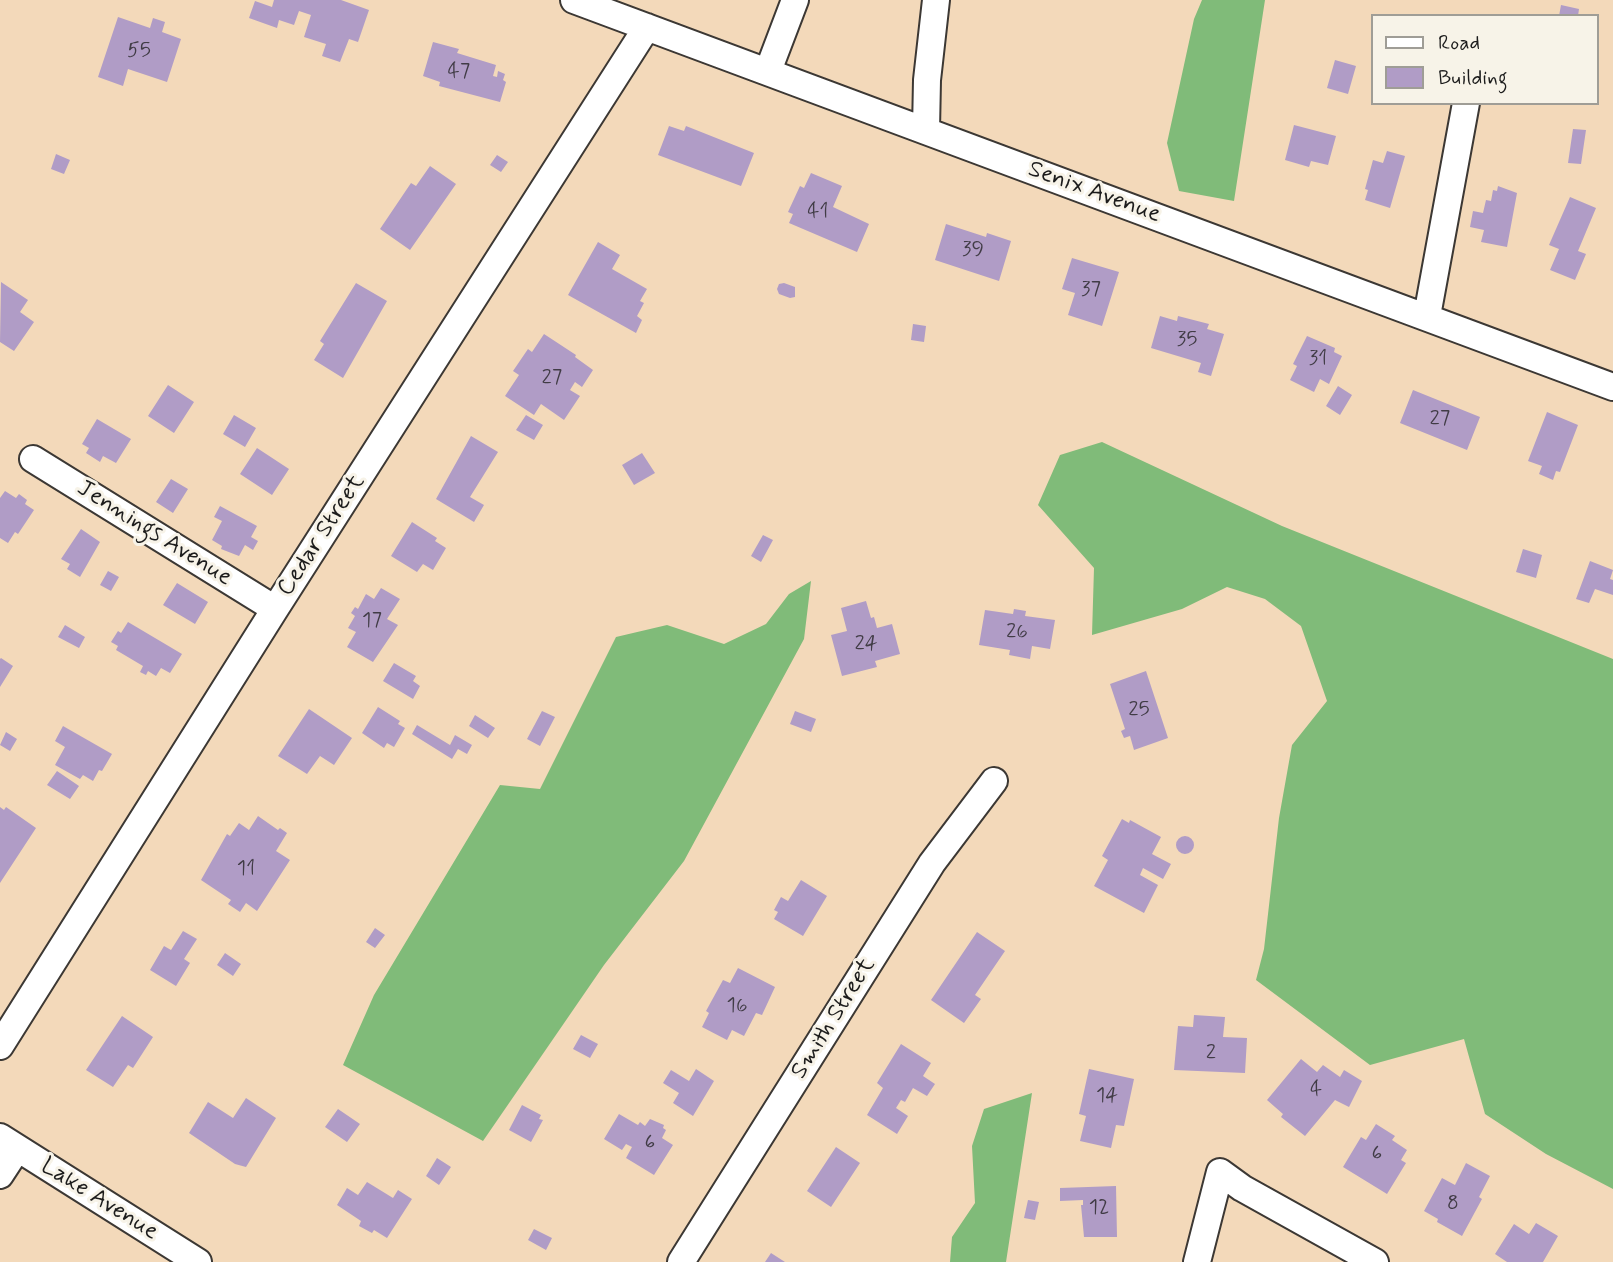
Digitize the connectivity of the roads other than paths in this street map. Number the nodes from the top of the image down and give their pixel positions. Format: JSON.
{"nodes":[{"id":1,"x":574,"y":0,"type":"edge"},
{"id":2,"x":795,"y":0,"type":"edge"},
{"id":3,"x":936,"y":0,"type":"edge"},
{"id":4,"x":647,"y":27,"type":"junction"},
{"id":5,"x":768,"y":71,"type":"junction"},
{"id":6,"x":1466,"y":105,"type":"edge"},
{"id":7,"x":926,"y":130,"type":"junction"},
{"id":8,"x":1427,"y":316,"type":"junction"},
{"id":9,"x":1613,"y":387,"type":"edge"},
{"id":10,"x":33,"y":459,"type":"dead end"},
{"id":11,"x":275,"y":609,"type":"junction"},
{"id":12,"x":994,"y":781,"type":"dead end"},
{"id":13,"x":0,"y":1046,"type":"edge"},
{"id":14,"x":8,"y":1143,"type":"edge"},
{"id":15,"x":0,"y":1175,"type":"edge"},
{"id":16,"x":198,"y":1262,"type":"edge"},
{"id":17,"x":681,"y":1262,"type":"edge"},
{"id":18,"x":1197,"y":1262,"type":"edge"},
{"id":19,"x":1375,"y":1262,"type":"edge"}],
"edges":[{"from":1,"to":4,"type":"street","name":"Senix Avenue"},
{"from":2,"to":5,"type":"street"},
{"from":3,"to":7,"type":"street"},
{"from":4,"to":5,"type":"street","name":"Senix Avenue"},
{"from":4,"to":11,"type":"street","name":"Cedar Street"},
{"from":5,"to":7,"type":"street","name":"Senix Avenue"},
{"from":6,"to":8,"type":"street"},
{"from":7,"to":8,"type":"street","name":"Senix Avenue"},
{"from":8,"to":9,"type":"street","name":"Senix Avenue"},
{"from":10,"to":11,"type":"street","name":"Jennings Avenue"},
{"from":11,"to":13,"type":"street","name":"Cedar Street"},
{"from":12,"to":17,"type":"street","name":"Smith Street"},
{"from":14,"to":15,"type":"street"},
{"from":14,"to":16,"type":"street","name":"Lake Avenue"},
{"from":18,"to":19,"type":"street"}]}
